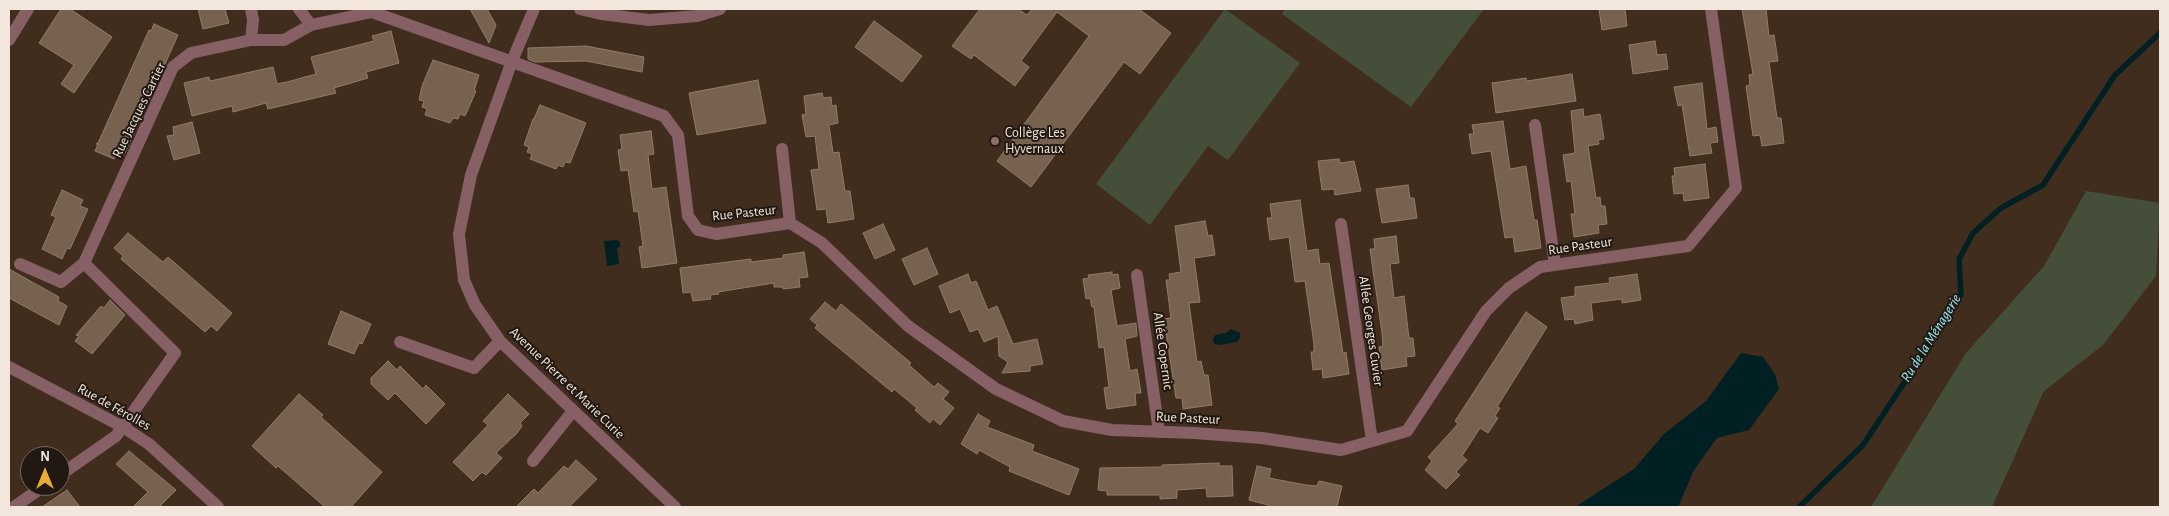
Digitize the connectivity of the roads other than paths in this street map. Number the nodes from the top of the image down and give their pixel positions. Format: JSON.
{"nodes":[{"id":1,"x":28,"y":9,"type":"edge"},
{"id":2,"x":251,"y":9,"type":"edge"},
{"id":3,"x":299,"y":9,"type":"edge"},
{"id":4,"x":534,"y":9,"type":"edge"},
{"id":5,"x":580,"y":9,"type":"edge"},
{"id":6,"x":720,"y":9,"type":"edge"},
{"id":7,"x":1711,"y":9,"type":"edge"},
{"id":8,"x":311,"y":25,"type":"junction"},
{"id":9,"x":9,"y":40,"type":"edge"},
{"id":10,"x":251,"y":40,"type":"junction"},
{"id":11,"x":512,"y":61,"type":"junction"},
{"id":12,"x":1535,"y":125,"type":"dead end"},
{"id":13,"x":782,"y":149,"type":"dead end"},
{"id":14,"x":790,"y":223,"type":"junction"},
{"id":15,"x":1341,"y":224,"type":"dead end"},
{"id":16,"x":84,"y":263,"type":"junction"},
{"id":17,"x":20,"y":264,"type":"dead end"},
{"id":18,"x":1555,"y":265,"type":"junction"},
{"id":19,"x":1137,"y":275,"type":"dead end"},
{"id":20,"x":500,"y":341,"type":"junction"},
{"id":21,"x":400,"y":342,"type":"dead end"},
{"id":22,"x":9,"y":367,"type":"edge"},
{"id":23,"x":573,"y":411,"type":"junction"},
{"id":24,"x":123,"y":428,"type":"junction"},
{"id":25,"x":1159,"y":432,"type":"junction"},
{"id":26,"x":1372,"y":441,"type":"junction"},
{"id":27,"x":533,"y":461,"type":"dead end"},
{"id":28,"x":70,"y":468,"type":"edge"},
{"id":29,"x":30,"y":496,"type":"edge"},
{"id":30,"x":14,"y":507,"type":"edge"},
{"id":31,"x":218,"y":507,"type":"edge"},
{"id":32,"x":675,"y":507,"type":"edge"}],
"edges":[{"from":1,"to":9,"type":"street"},
{"from":2,"to":10,"type":"street"},
{"from":3,"to":8,"type":"street"},
{"from":4,"to":11,"type":"street","name":"Avenue Pierre et Marie Curie"},
{"from":5,"to":6,"type":"street"},
{"from":7,"to":18,"type":"street","name":"Rue Pasteur"},
{"from":8,"to":10,"type":"street","name":"Rue Jacques Cartier"},
{"from":8,"to":11,"type":"street","name":"Rue Jacques Cartier"},
{"from":10,"to":16,"type":"street","name":"Rue Jacques Cartier"},
{"from":11,"to":14,"type":"street","name":"Rue Pasteur"},
{"from":11,"to":20,"type":"street","name":"Avenue Pierre et Marie Curie"},
{"from":12,"to":18,"type":"street"},
{"from":13,"to":14,"type":"street"},
{"from":14,"to":25,"type":"street","name":"Rue Pasteur"},
{"from":15,"to":26,"type":"street","name":"Allée Georges Cuvier"},
{"from":16,"to":17,"type":"street"},
{"from":16,"to":24,"type":"street"},
{"from":18,"to":26,"type":"street","name":"Rue Pasteur"},
{"from":19,"to":25,"type":"street","name":"Allée Copernic"},
{"from":20,"to":21,"type":"street"},
{"from":20,"to":23,"type":"street","name":"Avenue Pierre et Marie Curie"},
{"from":22,"to":24,"type":"street","name":"Rue de Férolles"},
{"from":23,"to":27,"type":"street"},
{"from":23,"to":32,"type":"street","name":"Avenue Pierre et Marie Curie"},
{"from":24,"to":28,"type":"street"},
{"from":24,"to":31,"type":"street","name":"Rue de Férolles"},
{"from":25,"to":26,"type":"street","name":"Rue Pasteur"},
{"from":29,"to":30,"type":"street"}]}
